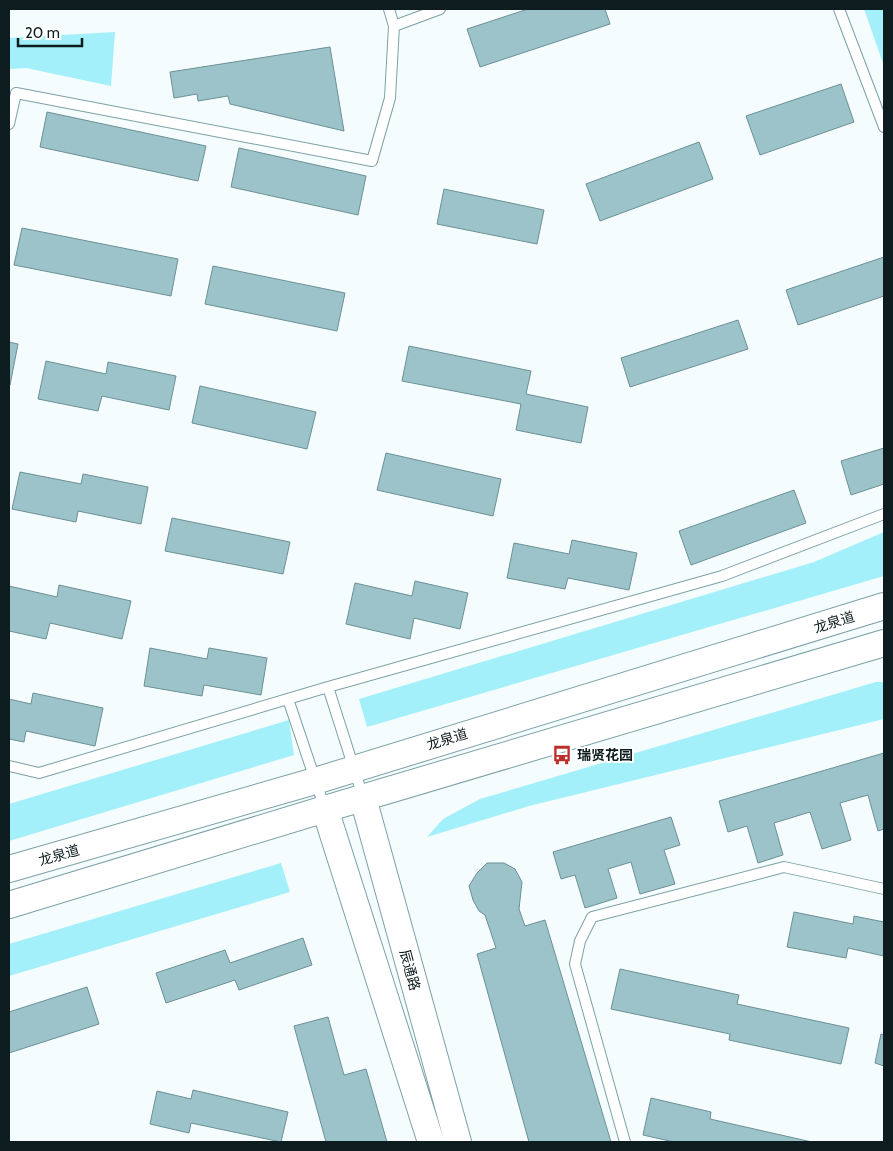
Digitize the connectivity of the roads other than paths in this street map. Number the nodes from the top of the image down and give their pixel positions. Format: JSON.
{"nodes":[{"id":1,"x":389,"y":9,"type":"edge"},
{"id":2,"x":440,"y":9,"type":"edge"},
{"id":3,"x":839,"y":9,"type":"edge"},
{"id":4,"x":394,"y":26,"type":"junction"},
{"id":5,"x":9,"y":124,"type":"edge"},
{"id":6,"x":884,"y":127,"type":"edge"},
{"id":7,"x":884,"y":514,"type":"edge"},
{"id":8,"x":884,"y":606,"type":"edge"},
{"id":9,"x":884,"y":643,"type":"edge"},
{"id":10,"x":328,"y":687,"type":"junction"},
{"id":11,"x":288,"y":699,"type":"junction"},
{"id":12,"x":9,"y":766,"type":"edge"},
{"id":13,"x":352,"y":768,"type":"junction"},
{"id":14,"x":315,"y":781,"type":"junction"},
{"id":15,"x":363,"y":798,"type":"junction"},
{"id":16,"x":325,"y":809,"type":"junction"},
{"id":17,"x":9,"y":869,"type":"edge"},
{"id":18,"x":884,"y":889,"type":"edge"},
{"id":19,"x":9,"y":905,"type":"edge"},
{"id":20,"x":430,"y":1142,"type":"edge"},
{"id":21,"x":458,"y":1142,"type":"edge"},
{"id":22,"x":625,"y":1142,"type":"edge"}],
"edges":[{"from":1,"to":4,"type":"lane"},
{"from":2,"to":4,"type":"lane"},
{"from":3,"to":6,"type":"lane"},
{"from":4,"to":5,"type":"lane"},
{"from":7,"to":10,"type":"lane"},
{"from":8,"to":13,"type":"street","name":"龙泉道"},
{"from":9,"to":15,"type":"street"},
{"from":10,"to":11,"type":"lane"},
{"from":10,"to":13,"type":"lane"},
{"from":11,"to":12,"type":"lane"},
{"from":11,"to":14,"type":"lane"},
{"from":13,"to":14,"type":"street","name":"龙泉道"},
{"from":13,"to":15,"type":"lane"},
{"from":14,"to":16,"type":"lane"},
{"from":14,"to":17,"type":"street","name":"龙泉道"},
{"from":15,"to":16,"type":"street"},
{"from":15,"to":21,"type":"street","name":"辰通路"},
{"from":16,"to":19,"type":"street"},
{"from":16,"to":20,"type":"street"},
{"from":18,"to":22,"type":"lane"}]}
